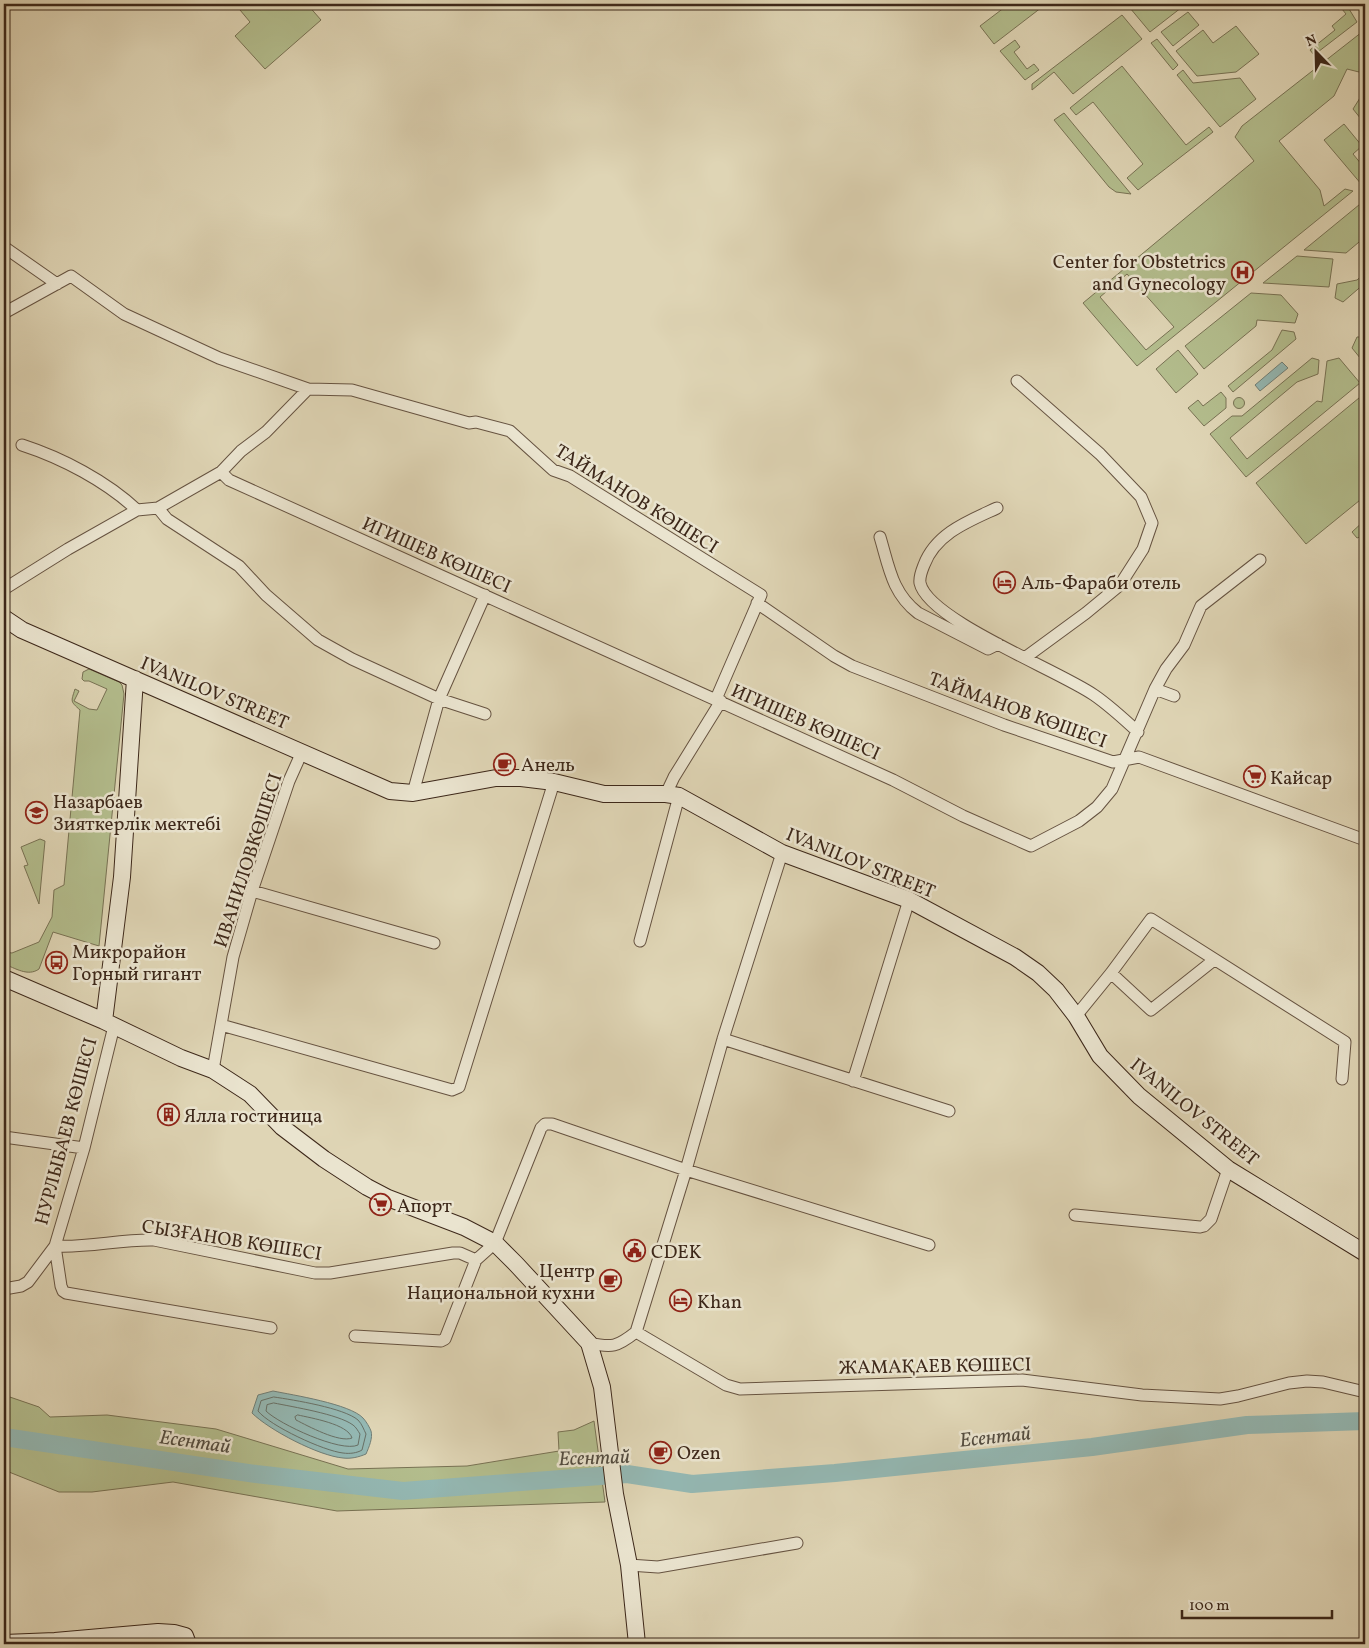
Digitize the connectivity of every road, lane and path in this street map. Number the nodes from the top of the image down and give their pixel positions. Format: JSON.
{"nodes":[{"id":1,"x":4,"y":247,"type":"edge"},
{"id":2,"x":57,"y":284,"type":"junction"},
{"id":3,"x":4,"y":313,"type":"edge"},
{"id":4,"x":1016,"y":382,"type":"dead end"},
{"id":5,"x":308,"y":389,"type":"junction"},
{"id":6,"x":22,"y":445,"type":"dead end"},
{"id":7,"x":221,"y":472,"type":"junction"},
{"id":8,"x":158,"y":508,"type":"junction"},
{"id":9,"x":997,"y":508,"type":"dead end"},
{"id":10,"x":137,"y":510,"type":"junction"},
{"id":11,"x":880,"y":537,"type":"dead end"},
{"id":12,"x":1260,"y":560,"type":"dead end"},
{"id":13,"x":4,"y":589,"type":"edge"},
{"id":14,"x":485,"y":595,"type":"junction"},
{"id":15,"x":757,"y":603,"type":"junction"},
{"id":16,"x":4,"y":618,"type":"edge"},
{"id":17,"x":998,"y":644,"type":"junction"},
{"id":18,"x":1026,"y":658,"type":"junction"},
{"id":19,"x":135,"y":680,"type":"junction"},
{"id":20,"x":1155,"y":689,"type":"junction"},
{"id":21,"x":1174,"y":696,"type":"dead end"},
{"id":22,"x":439,"y":699,"type":"junction"},
{"id":23,"x":719,"y":700,"type":"junction"},
{"id":24,"x":485,"y":714,"type":"dead end"},
{"id":25,"x":1138,"y":732,"type":"junction"},
{"id":26,"x":302,"y":752,"type":"junction"},
{"id":27,"x":1125,"y":760,"type":"junction"},
{"id":28,"x":554,"y":782,"type":"junction"},
{"id":29,"x":414,"y":792,"type":"junction"},
{"id":30,"x":672,"y":795,"type":"junction"},
{"id":31,"x":1365,"y":840,"type":"edge"},
{"id":32,"x":782,"y":853,"type":"junction"},
{"id":33,"x":252,"y":891,"type":"junction"},
{"id":34,"x":909,"y":900,"type":"junction"},
{"id":35,"x":640,"y":941,"type":"dead end"},
{"id":36,"x":434,"y":944,"type":"dead end"},
{"id":37,"x":1214,"y":960,"type":"junction"},
{"id":38,"x":1111,"y":973,"type":"junction"},
{"id":39,"x":4,"y":978,"type":"edge"},
{"id":40,"x":1076,"y":1016,"type":"junction"},
{"id":41,"x":109,"y":1024,"type":"junction"},
{"id":42,"x":221,"y":1025,"type":"junction"},
{"id":43,"x":723,"y":1040,"type":"junction"},
{"id":44,"x":213,"y":1070,"type":"junction"},
{"id":45,"x":1342,"y":1079,"type":"dead end"},
{"id":46,"x":853,"y":1081,"type":"junction"},
{"id":47,"x":949,"y":1111,"type":"dead end"},
{"id":48,"x":4,"y":1138,"type":"edge"},
{"id":49,"x":84,"y":1148,"type":"junction"},
{"id":50,"x":1228,"y":1169,"type":"junction"},
{"id":51,"x":686,"y":1170,"type":"junction"},
{"id":52,"x":1075,"y":1215,"type":"dead end"},
{"id":53,"x":495,"y":1243,"type":"junction"},
{"id":54,"x":928,"y":1245,"type":"dead end"},
{"id":55,"x":54,"y":1246,"type":"junction"},
{"id":56,"x":1365,"y":1253,"type":"edge"},
{"id":57,"x":477,"y":1259,"type":"junction"},
{"id":58,"x":4,"y":1289,"type":"edge"},
{"id":59,"x":271,"y":1328,"type":"dead end"},
{"id":60,"x":636,"y":1332,"type":"junction"},
{"id":61,"x":355,"y":1336,"type":"dead end"},
{"id":62,"x":589,"y":1343,"type":"junction"},
{"id":63,"x":1365,"y":1392,"type":"edge"},
{"id":64,"x":797,"y":1542,"type":"dead end"},
{"id":65,"x":629,"y":1565,"type":"junction"},
{"id":66,"x":4,"y":1643,"type":"edge"},
{"id":67,"x":188,"y":1644,"type":"edge"},
{"id":68,"x":636,"y":1644,"type":"edge"}],
"edges":[{"from":1,"to":2,"type":"street"},
{"from":2,"to":3,"type":"street"},
{"from":2,"to":5,"type":"street","name":"ТАЙМАНОВ КӨШЕСІ"},
{"from":4,"to":18,"type":"street"},
{"from":5,"to":7,"type":"street"},
{"from":5,"to":15,"type":"street","name":"ТАЙМАНОВ КӨШЕСІ"},
{"from":6,"to":10,"type":"street"},
{"from":7,"to":8,"type":"street"},
{"from":7,"to":14,"type":"street","name":"ИГИШЕВ КӨШЕСІ"},
{"from":8,"to":10,"type":"street"},
{"from":8,"to":22,"type":"street"},
{"from":9,"to":17,"type":"street"},
{"from":10,"to":13,"type":"street"},
{"from":11,"to":17,"type":"street"},
{"from":12,"to":20,"type":"street","name":"ИГИШЕВ КӨШЕСІ"},
{"from":14,"to":22,"type":"street"},
{"from":14,"to":23,"type":"street","name":"ИГИШЕВ КӨШЕСІ"},
{"from":15,"to":23,"type":"street"},
{"from":15,"to":27,"type":"street","name":"ТАЙМАНОВ КӨШЕСІ"},
{"from":16,"to":19,"type":"street","name":"IVANILOV STREET"},
{"from":17,"to":18,"type":"street"},
{"from":18,"to":25,"type":"street"},
{"from":19,"to":26,"type":"street","name":"IVANILOV STREET"},
{"from":19,"to":41,"type":"street","name":"НУРЛЫБАЕВ КӨШЕСІ"},
{"from":20,"to":21,"type":"street"},
{"from":20,"to":25,"type":"street","name":"ИГИШЕВ КӨШЕСІ"},
{"from":22,"to":24,"type":"street"},
{"from":22,"to":29,"type":"street"},
{"from":23,"to":27,"type":"street","name":"ИГИШЕВ КӨШЕСІ"},
{"from":23,"to":30,"type":"street"},
{"from":25,"to":27,"type":"street","name":"ИГИШЕВ КӨШЕСІ"},
{"from":26,"to":29,"type":"street","name":"IVANILOV STREET"},
{"from":26,"to":33,"type":"street","name":"ИВАНИЛОВКӨШЕСІ"},
{"from":27,"to":31,"type":"street","name":"ТАЙМАНОВ КӨШЕСІ"},
{"from":28,"to":29,"type":"street","name":"IVANILOV STREET"},
{"from":28,"to":30,"type":"street","name":"IVANILOV STREET"},
{"from":28,"to":42,"type":"street"},
{"from":30,"to":32,"type":"street","name":"IVANILOV STREET"},
{"from":30,"to":35,"type":"street"},
{"from":32,"to":34,"type":"street","name":"IVANILOV STREET"},
{"from":32,"to":43,"type":"street"},
{"from":33,"to":36,"type":"street"},
{"from":33,"to":42,"type":"street","name":"ИВАНИЛОВКӨШЕСІ"},
{"from":34,"to":40,"type":"street","name":"IVANILOV STREET"},
{"from":34,"to":46,"type":"street"},
{"from":37,"to":38,"type":"street"},
{"from":37,"to":38,"type":"street"},
{"from":37,"to":45,"type":"street"},
{"from":38,"to":40,"type":"street"},
{"from":39,"to":41,"type":"street"},
{"from":40,"to":50,"type":"street","name":"IVANILOV STREET"},
{"from":41,"to":44,"type":"street"},
{"from":41,"to":49,"type":"street","name":"НУРЛЫБАЕВ КӨШЕСІ"},
{"from":42,"to":44,"type":"street","name":"ИВАНИЛОВКӨШЕСІ"},
{"from":43,"to":46,"type":"street"},
{"from":43,"to":51,"type":"street"},
{"from":44,"to":53,"type":"street"},
{"from":46,"to":47,"type":"street"},
{"from":48,"to":49,"type":"street"},
{"from":49,"to":55,"type":"street","name":"НУРЛЫБАЕВ КӨШЕСІ"},
{"from":50,"to":52,"type":"street"},
{"from":50,"to":56,"type":"street","name":"IVANILOV STREET"},
{"from":51,"to":53,"type":"street"},
{"from":51,"to":54,"type":"street"},
{"from":51,"to":60,"type":"street"},
{"from":53,"to":57,"type":"street"},
{"from":53,"to":62,"type":"street"},
{"from":55,"to":57,"type":"street","name":"СЫЗҒАНОВ КӨШЕСІ"},
{"from":55,"to":58,"type":"street"},
{"from":55,"to":59,"type":"street"},
{"from":57,"to":61,"type":"street"},
{"from":60,"to":62,"type":"street"},
{"from":60,"to":63,"type":"street","name":"ЖАМАҚАЕВ КӨШЕСІ"},
{"from":62,"to":65,"type":"street"},
{"from":64,"to":65,"type":"street"},
{"from":65,"to":68,"type":"street"},
{"from":66,"to":67,"type":"street"}]}
